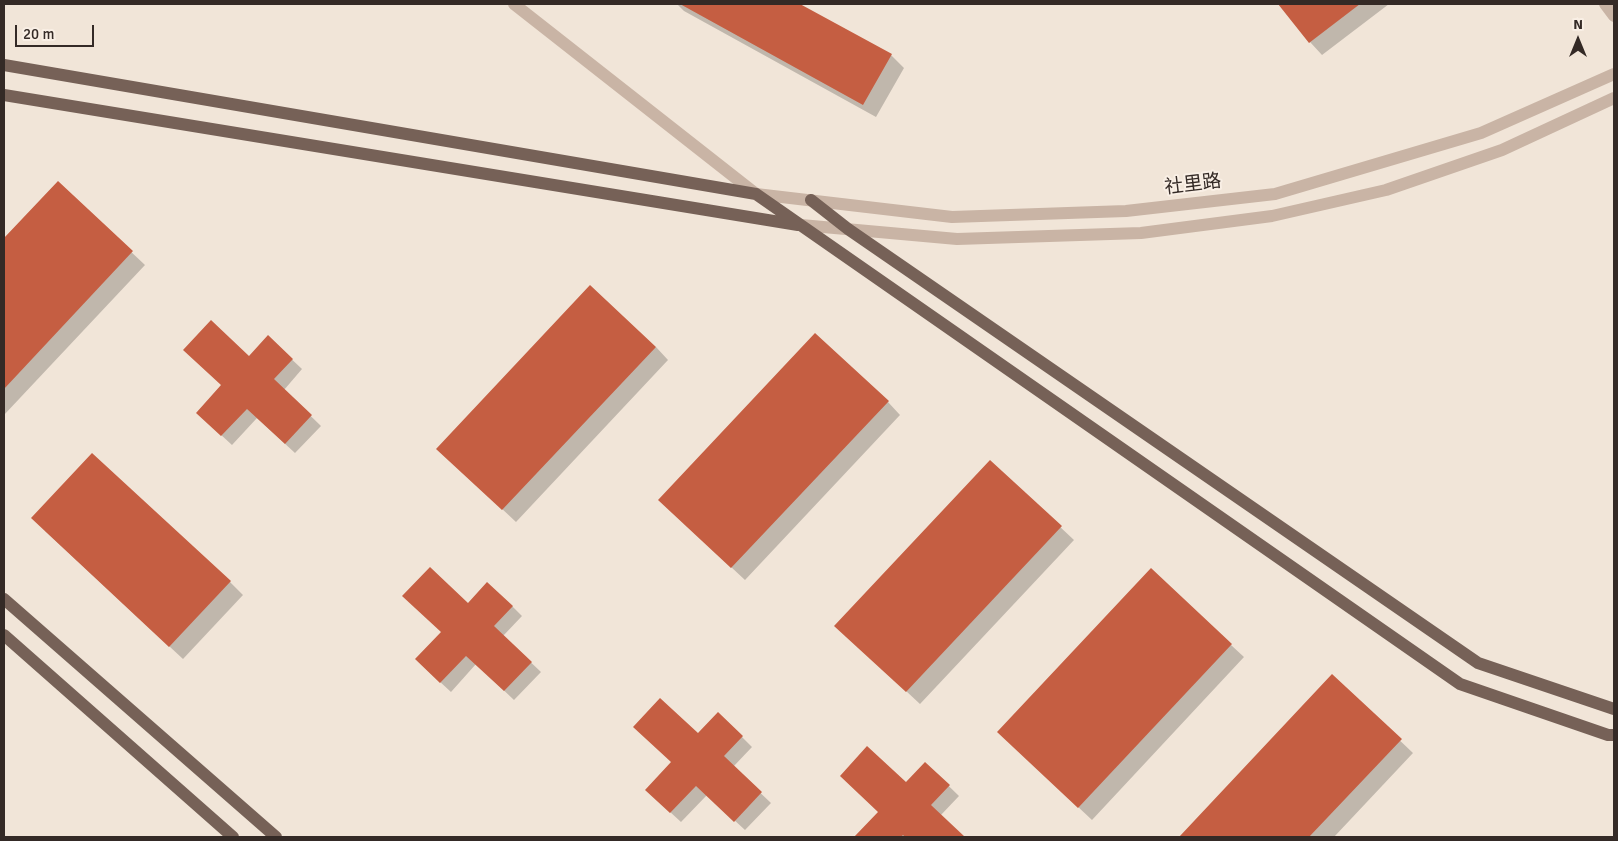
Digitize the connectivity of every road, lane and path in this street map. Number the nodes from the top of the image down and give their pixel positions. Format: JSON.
{"nodes":[{"id":1,"x":514,"y":4,"type":"edge"},
{"id":2,"x":1605,"y":4,"type":"edge"},
{"id":3,"x":1614,"y":16,"type":"edge"},
{"id":4,"x":4,"y":65,"type":"edge"},
{"id":5,"x":1614,"y":74,"type":"edge"},
{"id":6,"x":4,"y":95,"type":"edge"},
{"id":7,"x":1614,"y":98,"type":"edge"},
{"id":8,"x":756,"y":194,"type":"junction"},
{"id":9,"x":811,"y":200,"type":"junction"},
{"id":10,"x":801,"y":225,"type":"junction"},
{"id":11,"x":848,"y":229,"type":"junction"},
{"id":12,"x":4,"y":599,"type":"edge"},
{"id":13,"x":4,"y":636,"type":"edge"},
{"id":14,"x":1614,"y":709,"type":"edge"},
{"id":15,"x":1614,"y":735,"type":"edge"},
{"id":16,"x":233,"y":837,"type":"edge"},
{"id":17,"x":276,"y":837,"type":"edge"}],
"edges":[{"from":1,"to":8,"type":"street"},
{"from":2,"to":3,"type":"street"},
{"from":4,"to":8,"type":"main road"},
{"from":5,"to":9,"type":"street","name":"社里路"},
{"from":6,"to":10,"type":"main road"},
{"from":7,"to":11,"type":"street"},
{"from":8,"to":9,"type":"street","name":"社里路"},
{"from":8,"to":10,"type":"main road"},
{"from":9,"to":11,"type":"main road"},
{"from":10,"to":11,"type":"street"},
{"from":10,"to":15,"type":"main road"},
{"from":11,"to":14,"type":"main road"},
{"from":12,"to":17,"type":"main road"},
{"from":13,"to":16,"type":"main road"}]}
